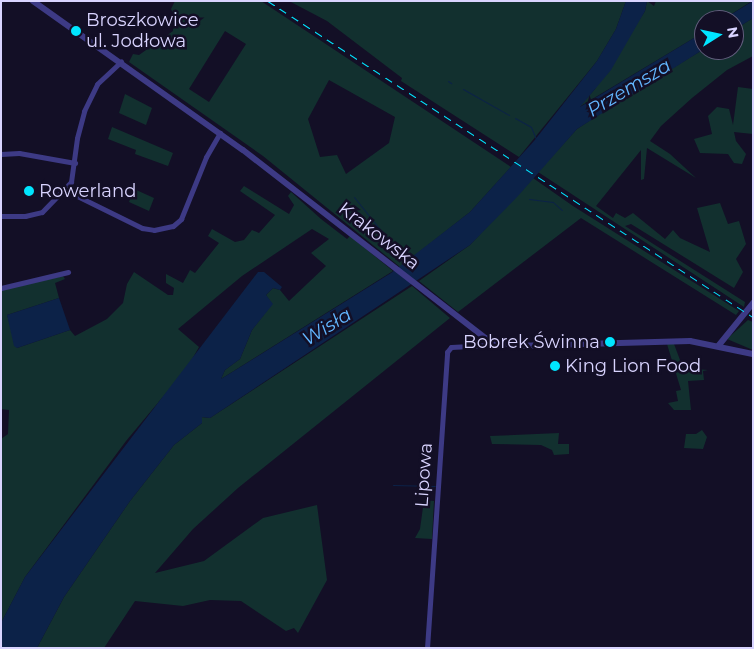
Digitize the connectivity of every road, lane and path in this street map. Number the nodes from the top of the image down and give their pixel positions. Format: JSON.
{"nodes":[{"id":1,"x":33,"y":1,"type":"edge"},
{"id":2,"x":121,"y":62,"type":"junction"},
{"id":3,"x":220,"y":133,"type":"junction"},
{"id":4,"x":1,"y":154,"type":"edge"},
{"id":5,"x":75,"y":163,"type":"junction"},
{"id":6,"x":65,"y":190,"type":"junction"},
{"id":7,"x":1,"y":216,"type":"edge"},
{"id":8,"x":68,"y":272,"type":"dead end"},
{"id":9,"x":1,"y":288,"type":"edge"},
{"id":10,"x":753,"y":303,"type":"edge"},
{"id":11,"x":492,"y":340,"type":"junction"},
{"id":12,"x":719,"y":345,"type":"junction"},
{"id":13,"x":753,"y":354,"type":"edge"},
{"id":14,"x":426,"y":648,"type":"edge"}],
"edges":[{"from":1,"to":2,"type":"street","name":"Krakowska"},
{"from":2,"to":3,"type":"street","name":"Krakowska"},
{"from":2,"to":5,"type":"street"},
{"from":3,"to":6,"type":"street"},
{"from":3,"to":11,"type":"street","name":"Krakowska"},
{"from":4,"to":5,"type":"street"},
{"from":5,"to":6,"type":"street"},
{"from":6,"to":7,"type":"street"},
{"from":8,"to":9,"type":"street"},
{"from":10,"to":12,"type":"street"},
{"from":11,"to":12,"type":"street","name":"Krakowska"},
{"from":11,"to":14,"type":"street","name":"Lipowa"},
{"from":12,"to":13,"type":"street","name":"Krakowska"}]}
